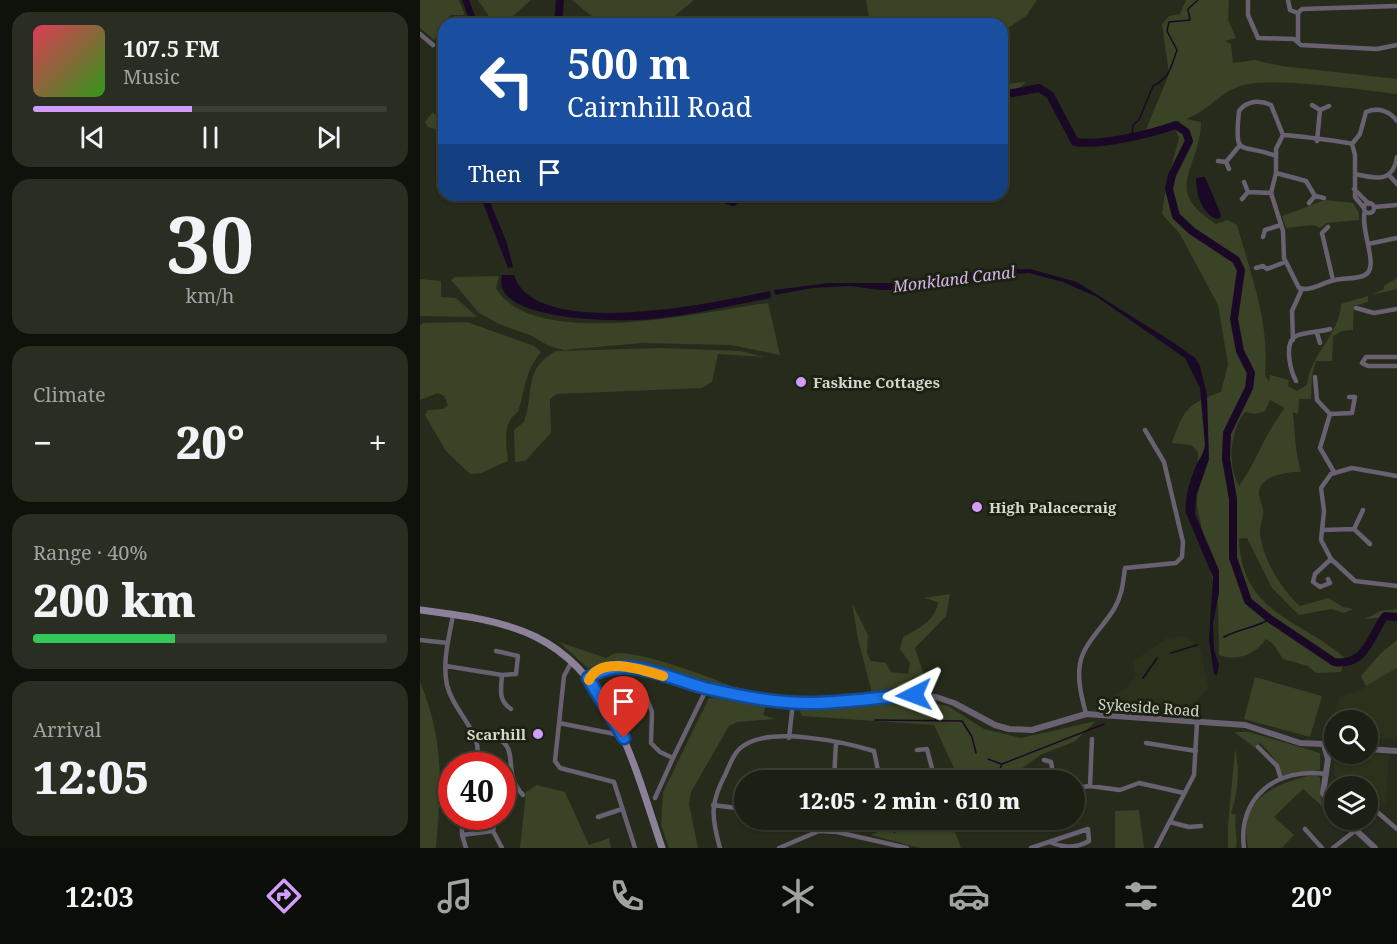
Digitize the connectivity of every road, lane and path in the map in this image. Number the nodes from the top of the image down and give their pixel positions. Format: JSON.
{"nodes":[{"id":1,"x":1248,"y":0,"type":"edge"},
{"id":2,"x":1288,"y":0,"type":"edge"},
{"id":3,"x":1397,"y":6,"type":"edge"},
{"id":4,"x":1298,"y":13,"type":"junction"},
{"id":5,"x":420,"y":34,"type":"edge"},
{"id":6,"x":1298,"y":40,"type":"junction"},
{"id":7,"x":433,"y":45,"type":"dead end"},
{"id":8,"x":1397,"y":45,"type":"edge"},
{"id":9,"x":1312,"y":105,"type":"dead end"},
{"id":10,"x":1329,"y":106,"type":"dead end"},
{"id":11,"x":1320,"y":110,"type":"junction"},
{"id":12,"x":1397,"y":121,"type":"edge"},
{"id":13,"x":1283,"y":135,"type":"junction"},
{"id":14,"x":1317,"y":141,"type":"junction"},
{"id":15,"x":1352,"y":144,"type":"junction"},
{"id":16,"x":1240,"y":145,"type":"junction"},
{"id":17,"x":1276,"y":156,"type":"junction"},
{"id":18,"x":1397,"y":157,"type":"edge"},
{"id":19,"x":1218,"y":161,"type":"dead end"},
{"id":20,"x":1226,"y":162,"type":"junction"},
{"id":21,"x":1229,"y":169,"type":"dead end"},
{"id":22,"x":1276,"y":173,"type":"junction"},
{"id":23,"x":1355,"y":174,"type":"junction"},
{"id":24,"x":1389,"y":175,"type":"junction"},
{"id":25,"x":1244,"y":182,"type":"dead end"},
{"id":26,"x":1397,"y":184,"type":"edge"},
{"id":27,"x":1248,"y":192,"type":"junction"},
{"id":28,"x":1271,"y":193,"type":"junction"},
{"id":29,"x":1315,"y":196,"type":"junction"},
{"id":30,"x":1242,"y":198,"type":"dead end"},
{"id":31,"x":1324,"y":198,"type":"dead end"},
{"id":32,"x":1309,"y":203,"type":"dead end"},
{"id":33,"x":1397,"y":205,"type":"edge"},
{"id":34,"x":1367,"y":209,"type":"junction"},
{"id":35,"x":1281,"y":225,"type":"junction"},
{"id":36,"x":1328,"y":227,"type":"dead end"},
{"id":37,"x":1313,"y":230,"type":"dead end"},
{"id":38,"x":1322,"y":233,"type":"junction"},
{"id":39,"x":1263,"y":237,"type":"dead end"},
{"id":40,"x":1397,"y":238,"type":"edge"},
{"id":41,"x":1368,"y":244,"type":"junction"},
{"id":42,"x":1286,"y":262,"type":"junction"},
{"id":43,"x":1256,"y":268,"type":"dead end"},
{"id":44,"x":1333,"y":280,"type":"junction"},
{"id":45,"x":1302,"y":289,"type":"junction"},
{"id":46,"x":1356,"y":308,"type":"dead end"},
{"id":47,"x":1397,"y":309,"type":"edge"},
{"id":48,"x":1330,"y":329,"type":"dead end"},
{"id":49,"x":1317,"y":333,"type":"junction"},
{"id":50,"x":1293,"y":340,"type":"junction"},
{"id":51,"x":1320,"y":342,"type":"dead end"},
{"id":52,"x":1397,"y":357,"type":"edge"},
{"id":53,"x":1397,"y":366,"type":"edge"},
{"id":54,"x":1315,"y":378,"type":"dead end"},
{"id":55,"x":1296,"y":381,"type":"dead end"},
{"id":56,"x":1349,"y":397,"type":"dead end"},
{"id":57,"x":1330,"y":414,"type":"junction"},
{"id":58,"x":1145,"y":430,"type":"dead end"},
{"id":59,"x":1334,"y":472,"type":"junction"},
{"id":60,"x":1397,"y":476,"type":"edge"},
{"id":61,"x":1363,"y":510,"type":"dead end"},
{"id":62,"x":1354,"y":529,"type":"junction"},
{"id":63,"x":1322,"y":530,"type":"junction"},
{"id":64,"x":1370,"y":544,"type":"dead end"},
{"id":65,"x":1331,"y":559,"type":"junction"},
{"id":66,"x":1328,"y":579,"type":"dead end"},
{"id":67,"x":1397,"y":586,"type":"edge"},
{"id":68,"x":420,"y":610,"type":"edge"},
{"id":69,"x":453,"y":615,"type":"junction"},
{"id":70,"x":420,"y":640,"type":"edge"},
{"id":71,"x":448,"y":643,"type":"junction"},
{"id":72,"x":496,"y":651,"type":"dead end"},
{"id":73,"x":572,"y":661,"type":"junction"},
{"id":74,"x":446,"y":666,"type":"junction"},
{"id":75,"x":502,"y":675,"type":"junction"},
{"id":76,"x":588,"y":678,"type":"junction"},
{"id":77,"x":707,"y":688,"type":"junction"},
{"id":78,"x":619,"y":690,"type":"dead end"},
{"id":79,"x":793,"y":702,"type":"junction"},
{"id":80,"x":511,"y":709,"type":"dead end"},
{"id":81,"x":1086,"y":714,"type":"junction"},
{"id":82,"x":559,"y":723,"type":"junction"},
{"id":83,"x":1197,"y":723,"type":"junction"},
{"id":84,"x":615,"y":734,"type":"dead end"},
{"id":85,"x":477,"y":735,"type":"junction"},
{"id":86,"x":789,"y":738,"type":"junction"},
{"id":87,"x":1092,"y":739,"type":"dead end"},
{"id":88,"x":836,"y":742,"type":"junction"},
{"id":89,"x":1146,"y":743,"type":"dead end"},
{"id":90,"x":1258,"y":747,"type":"dead end"},
{"id":91,"x":1324,"y":747,"type":"edge"},
{"id":92,"x":917,"y":750,"type":"dead end"},
{"id":93,"x":1378,"y":750,"type":"edge"},
{"id":94,"x":1196,"y":751,"type":"junction"},
{"id":95,"x":1397,"y":751,"type":"edge"},
{"id":96,"x":479,"y":752,"type":"edge"},
{"id":97,"x":673,"y":758,"type":"junction"},
{"id":98,"x":1044,"y":760,"type":"dead end"},
{"id":99,"x":1327,"y":764,"type":"edge"},
{"id":100,"x":835,"y":770,"type":"edge"},
{"id":101,"x":878,"y":770,"type":"edge"},
{"id":102,"x":932,"y":770,"type":"edge"},
{"id":103,"x":1052,"y":770,"type":"edge"},
{"id":104,"x":1326,"y":774,"type":"joint"},
{"id":105,"x":1281,"y":779,"type":"junction"},
{"id":106,"x":1090,"y":786,"type":"junction"},
{"id":107,"x":1085,"y":787,"type":"edge"},
{"id":108,"x":1184,"y":792,"type":"junction"},
{"id":109,"x":523,"y":795,"type":"dead end"},
{"id":110,"x":654,"y":798,"type":"dead end"},
{"id":111,"x":713,"y":805,"type":"junction"},
{"id":112,"x":734,"y":808,"type":"edge"},
{"id":113,"x":622,"y":809,"type":"junction"},
{"id":114,"x":1378,"y":813,"type":"edge"},
{"id":115,"x":598,"y":817,"type":"dead end"},
{"id":116,"x":1170,"y":822,"type":"junction"},
{"id":117,"x":1201,"y":826,"type":"dead end"},
{"id":118,"x":1305,"y":829,"type":"dead end"},
{"id":119,"x":1397,"y":829,"type":"edge"},
{"id":120,"x":462,"y":830,"type":"edge"},
{"id":121,"x":1356,"y":830,"type":"joint"},
{"id":122,"x":493,"y":831,"type":"joint"},
{"id":123,"x":837,"y":832,"type":"joint"},
{"id":124,"x":462,"y":835,"type":"junction"},
{"id":125,"x":1050,"y":842,"type":"junction"},
{"id":126,"x":881,"y":845,"type":"edge"},
{"id":127,"x":466,"y":848,"type":"edge"},
{"id":128,"x":502,"y":848,"type":"edge"},
{"id":129,"x":635,"y":848,"type":"edge"},
{"id":130,"x":662,"y":848,"type":"edge"},
{"id":131,"x":720,"y":848,"type":"edge"},
{"id":132,"x":779,"y":848,"type":"edge"},
{"id":133,"x":907,"y":848,"type":"edge"},
{"id":134,"x":1031,"y":848,"type":"edge"},
{"id":135,"x":1156,"y":848,"type":"edge"},
{"id":136,"x":1244,"y":848,"type":"edge"},
{"id":137,"x":1322,"y":848,"type":"edge"},
{"id":138,"x":1333,"y":848,"type":"edge"},
{"id":139,"x":1375,"y":848,"type":"edge"}],
"edges":[{"from":1,"to":6,"type":"street"},
{"from":2,"to":4,"type":"street"},
{"from":3,"to":4,"type":"street"},
{"from":4,"to":6,"type":"street"},
{"from":5,"to":7,"type":"street"},
{"from":6,"to":8,"type":"street"},
{"from":9,"to":11,"type":"street"},
{"from":10,"to":11,"type":"street"},
{"from":11,"to":14,"type":"street"},
{"from":12,"to":15,"type":"street"},
{"from":13,"to":14,"type":"street"},
{"from":13,"to":16,"type":"street"},
{"from":13,"to":17,"type":"street"},
{"from":14,"to":15,"type":"street"},
{"from":15,"to":23,"type":"street"},
{"from":16,"to":17,"type":"street"},
{"from":16,"to":20,"type":"street"},
{"from":17,"to":22,"type":"street"},
{"from":18,"to":24,"type":"street"},
{"from":19,"to":20,"type":"street"},
{"from":20,"to":21,"type":"street"},
{"from":22,"to":28,"type":"street"},
{"from":22,"to":29,"type":"street"},
{"from":23,"to":24,"type":"street"},
{"from":23,"to":34,"type":"street"},
{"from":24,"to":26,"type":"street"},
{"from":25,"to":27,"type":"street"},
{"from":27,"to":28,"type":"street"},
{"from":27,"to":30,"type":"street"},
{"from":28,"to":35,"type":"street"},
{"from":29,"to":31,"type":"street"},
{"from":29,"to":32,"type":"street"},
{"from":33,"to":34,"type":"street"},
{"from":34,"to":41,"type":"street"},
{"from":35,"to":39,"type":"street"},
{"from":35,"to":42,"type":"street"},
{"from":36,"to":38,"type":"street"},
{"from":37,"to":38,"type":"street"},
{"from":38,"to":44,"type":"street"},
{"from":40,"to":41,"type":"street"},
{"from":41,"to":44,"type":"street"},
{"from":42,"to":43,"type":"street"},
{"from":42,"to":45,"type":"street"},
{"from":44,"to":45,"type":"street"},
{"from":45,"to":50,"type":"street"},
{"from":46,"to":47,"type":"street"},
{"from":48,"to":49,"type":"street"},
{"from":49,"to":50,"type":"street"},
{"from":49,"to":51,"type":"street"},
{"from":50,"to":55,"type":"street"},
{"from":52,"to":53,"type":"street"},
{"from":54,"to":57,"type":"street"},
{"from":56,"to":57,"type":"street"},
{"from":57,"to":59,"type":"street"},
{"from":58,"to":81,"type":"street"},
{"from":59,"to":60,"type":"street"},
{"from":59,"to":63,"type":"street"},
{"from":61,"to":62,"type":"street"},
{"from":62,"to":63,"type":"street"},
{"from":62,"to":64,"type":"street"},
{"from":63,"to":65,"type":"street"},
{"from":65,"to":66,"type":"street"},
{"from":65,"to":67,"type":"street"},
{"from":68,"to":69,"type":"main road"},
{"from":69,"to":71,"type":"street"},
{"from":69,"to":73,"type":"main road"},
{"from":70,"to":71,"type":"street"},
{"from":71,"to":74,"type":"street"},
{"from":72,"to":75,"type":"street"},
{"from":73,"to":76,"type":"main road"},
{"from":73,"to":82,"type":"street"},
{"from":74,"to":75,"type":"street"},
{"from":74,"to":85,"type":"street"},
{"from":75,"to":80,"type":"street"},
{"from":76,"to":77,"type":"street","name":"Sykeside Road"},
{"from":76,"to":130,"type":"main road"},
{"from":77,"to":79,"type":"street","name":"Sykeside Road"},
{"from":77,"to":97,"type":"street"},
{"from":78,"to":97,"type":"street"},
{"from":79,"to":81,"type":"street","name":"Sykeside Road"},
{"from":79,"to":86,"type":"street"},
{"from":81,"to":83,"type":"street","name":"Sykeside Road"},
{"from":82,"to":84,"type":"street"},
{"from":82,"to":113,"type":"street"},
{"from":83,"to":91,"type":"street","name":"Sykeside Road"},
{"from":83,"to":94,"type":"street"},
{"from":85,"to":96,"type":"street"},
{"from":85,"to":109,"type":"street"},
{"from":86,"to":88,"type":"street"},
{"from":86,"to":111,"type":"street"},
{"from":87,"to":106,"type":"street"},
{"from":88,"to":100,"type":"street"},
{"from":88,"to":101,"type":"street"},
{"from":89,"to":94,"type":"street"},
{"from":90,"to":105,"type":"street"},
{"from":92,"to":102,"type":"street"},
{"from":93,"to":95,"type":"street"},
{"from":94,"to":108,"type":"street"},
{"from":97,"to":110,"type":"street"},
{"from":98,"to":103,"type":"street"},
{"from":99,"to":104,"type":"street"},
{"from":104,"to":105,"type":"street"},
{"from":105,"to":136,"type":"street"},
{"from":106,"to":107,"type":"street"},
{"from":106,"to":108,"type":"street"},
{"from":108,"to":116,"type":"street"},
{"from":111,"to":112,"type":"street"},
{"from":111,"to":131,"type":"street"},
{"from":113,"to":115,"type":"street"},
{"from":113,"to":129,"type":"street"},
{"from":114,"to":119,"type":"street"},
{"from":116,"to":117,"type":"street"},
{"from":116,"to":135,"type":"street"},
{"from":118,"to":137,"type":"street"},
{"from":120,"to":124,"type":"street"},
{"from":121,"to":138,"type":"street"},
{"from":121,"to":139,"type":"street"},
{"from":122,"to":124,"type":"street"},
{"from":122,"to":128,"type":"street"},
{"from":123,"to":126,"type":"street"},
{"from":123,"to":132,"type":"street"},
{"from":124,"to":127,"type":"street"},
{"from":125,"to":125,"type":"street"},
{"from":125,"to":134,"type":"street"},
{"from":126,"to":133,"type":"street"}]}
